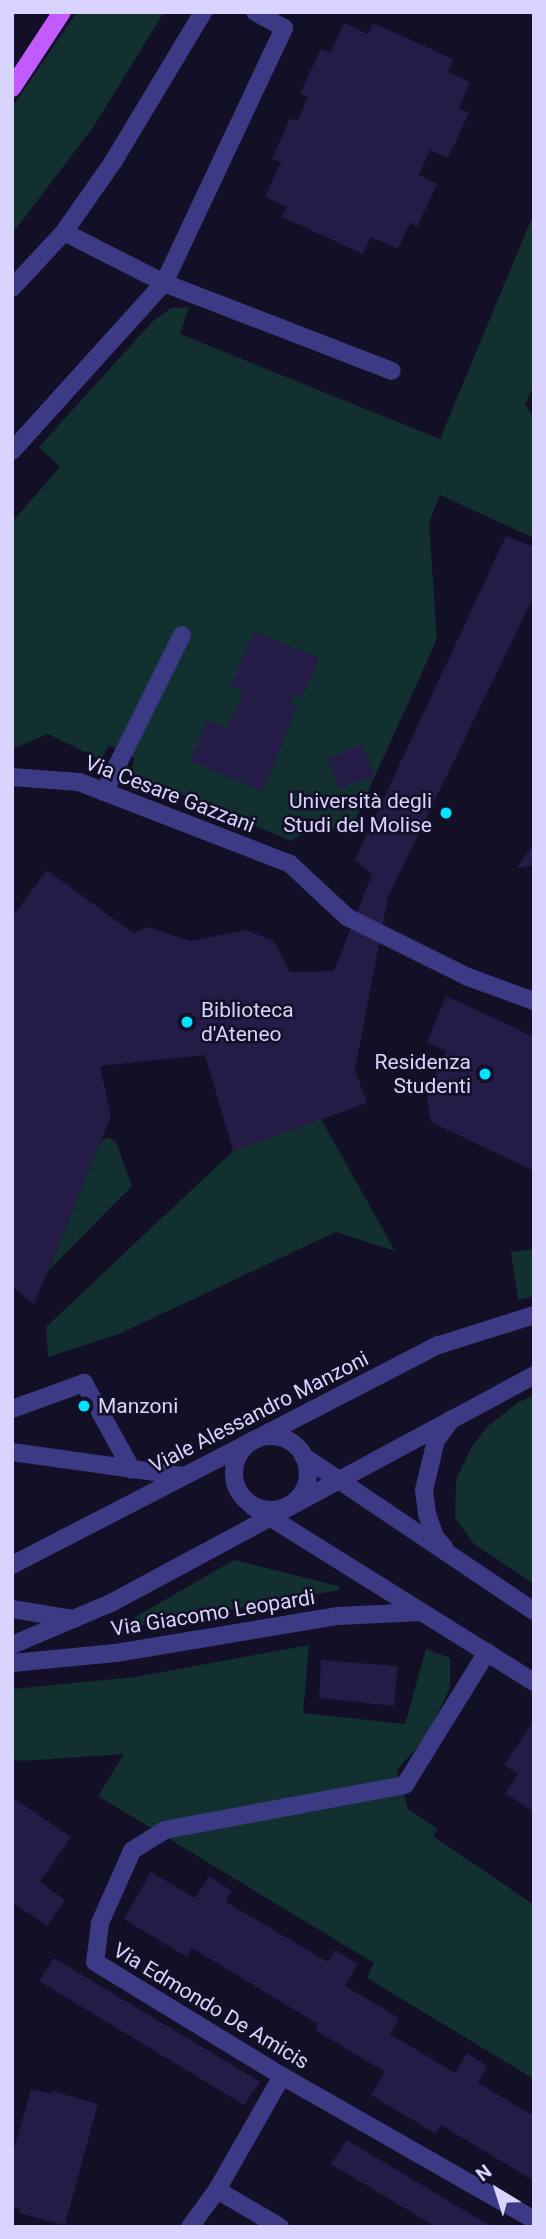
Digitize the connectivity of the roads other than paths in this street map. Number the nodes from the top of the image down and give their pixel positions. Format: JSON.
{"nodes":[{"id":1,"x":62,"y":12,"type":"edge"},
{"id":2,"x":203,"y":12,"type":"edge"},
{"id":3,"x":255,"y":12,"type":"edge"},
{"id":4,"x":12,"y":88,"type":"edge"},
{"id":5,"x":64,"y":232,"type":"junction"},
{"id":6,"x":164,"y":283,"type":"junction"},
{"id":7,"x":12,"y":288,"type":"edge"},
{"id":8,"x":392,"y":371,"type":"dead end"},
{"id":9,"x":12,"y":452,"type":"edge"},
{"id":10,"x":182,"y":635,"type":"dead end"},
{"id":11,"x":12,"y":777,"type":"edge"},
{"id":12,"x":42,"y":778,"type":"junction"},
{"id":13,"x":12,"y":791,"type":"edge"},
{"id":14,"x":104,"y":792,"type":"junction"},
{"id":15,"x":534,"y":1001,"type":"edge"},
{"id":16,"x":534,"y":1315,"type":"edge"},
{"id":17,"x":534,"y":1375,"type":"edge"},
{"id":18,"x":12,"y":1409,"type":"edge"},
{"id":19,"x":456,"y":1415,"type":"junction"},
{"id":20,"x":254,"y":1440,"type":"junction"},
{"id":21,"x":12,"y":1451,"type":"edge"},
{"id":22,"x":303,"y":1456,"type":"junction"},
{"id":23,"x":132,"y":1471,"type":"junction"},
{"id":24,"x":182,"y":1476,"type":"junction"},
{"id":25,"x":337,"y":1479,"type":"junction"},
{"id":26,"x":252,"y":1506,"type":"junction"},
{"id":27,"x":288,"y":1506,"type":"junction"},
{"id":28,"x":270,"y":1516,"type":"junction"},
{"id":29,"x":457,"y":1559,"type":"junction"},
{"id":30,"x":12,"y":1565,"type":"edge"},
{"id":31,"x":12,"y":1609,"type":"edge"},
{"id":32,"x":534,"y":1611,"type":"edge"},
{"id":33,"x":422,"y":1612,"type":"junction"},
{"id":34,"x":74,"y":1619,"type":"junction"},
{"id":35,"x":12,"y":1645,"type":"edge"},
{"id":36,"x":488,"y":1651,"type":"junction"},
{"id":37,"x":12,"y":1663,"type":"edge"},
{"id":38,"x":534,"y":1682,"type":"edge"},
{"id":39,"x":282,"y":2076,"type":"junction"},
{"id":40,"x":217,"y":2190,"type":"junction"},
{"id":41,"x":534,"y":2220,"type":"edge"},
{"id":42,"x":190,"y":2227,"type":"edge"},
{"id":43,"x":280,"y":2227,"type":"edge"}],
"edges":[{"from":1,"to":4,"type":"main road"},
{"from":2,"to":5,"type":"street"},
{"from":3,"to":6,"type":"street"},
{"from":5,"to":6,"type":"street"},
{"from":5,"to":7,"type":"street"},
{"from":6,"to":8,"type":"street"},
{"from":6,"to":9,"type":"street"},
{"from":10,"to":14,"type":"street"},
{"from":11,"to":12,"type":"street","name":"Via Cesare Gazzani"},
{"from":12,"to":13,"type":"street","name":"Via Cesare Gazzani"},
{"from":12,"to":14,"type":"street","name":"Via Cesare Gazzani"},
{"from":14,"to":15,"type":"street","name":"Via Cesare Gazzani"},
{"from":16,"to":20,"type":"street","name":"Viale Alessandro Manzoni"},
{"from":17,"to":19,"type":"street"},
{"from":18,"to":23,"type":"street"},
{"from":19,"to":25,"type":"street"},
{"from":19,"to":29,"type":"street"},
{"from":20,"to":22,"type":"street"},
{"from":20,"to":24,"type":"street","name":"Viale Alessandro Manzoni"},
{"from":20,"to":26,"type":"street"},
{"from":21,"to":23,"type":"street"},
{"from":22,"to":25,"type":"street"},
{"from":22,"to":27,"type":"street"},
{"from":23,"to":24,"type":"street"},
{"from":24,"to":30,"type":"street","name":"Viale Alessandro Manzoni"},
{"from":25,"to":27,"type":"street"},
{"from":25,"to":29,"type":"street"},
{"from":26,"to":27,"type":"street"},
{"from":26,"to":28,"type":"street"},
{"from":27,"to":28,"type":"street"},
{"from":28,"to":33,"type":"street"},
{"from":28,"to":34,"type":"street"},
{"from":29,"to":32,"type":"street"},
{"from":31,"to":34,"type":"street"},
{"from":33,"to":36,"type":"street"},
{"from":33,"to":37,"type":"street","name":"Via Giacomo Leopardi"},
{"from":34,"to":35,"type":"street"},
{"from":36,"to":38,"type":"street"},
{"from":36,"to":39,"type":"street","name":"Via Edmondo De Amicis"},
{"from":39,"to":40,"type":"street"},
{"from":39,"to":41,"type":"street","name":"Via Edmondo De Amicis"},
{"from":40,"to":42,"type":"street"},
{"from":40,"to":43,"type":"street"}]}
